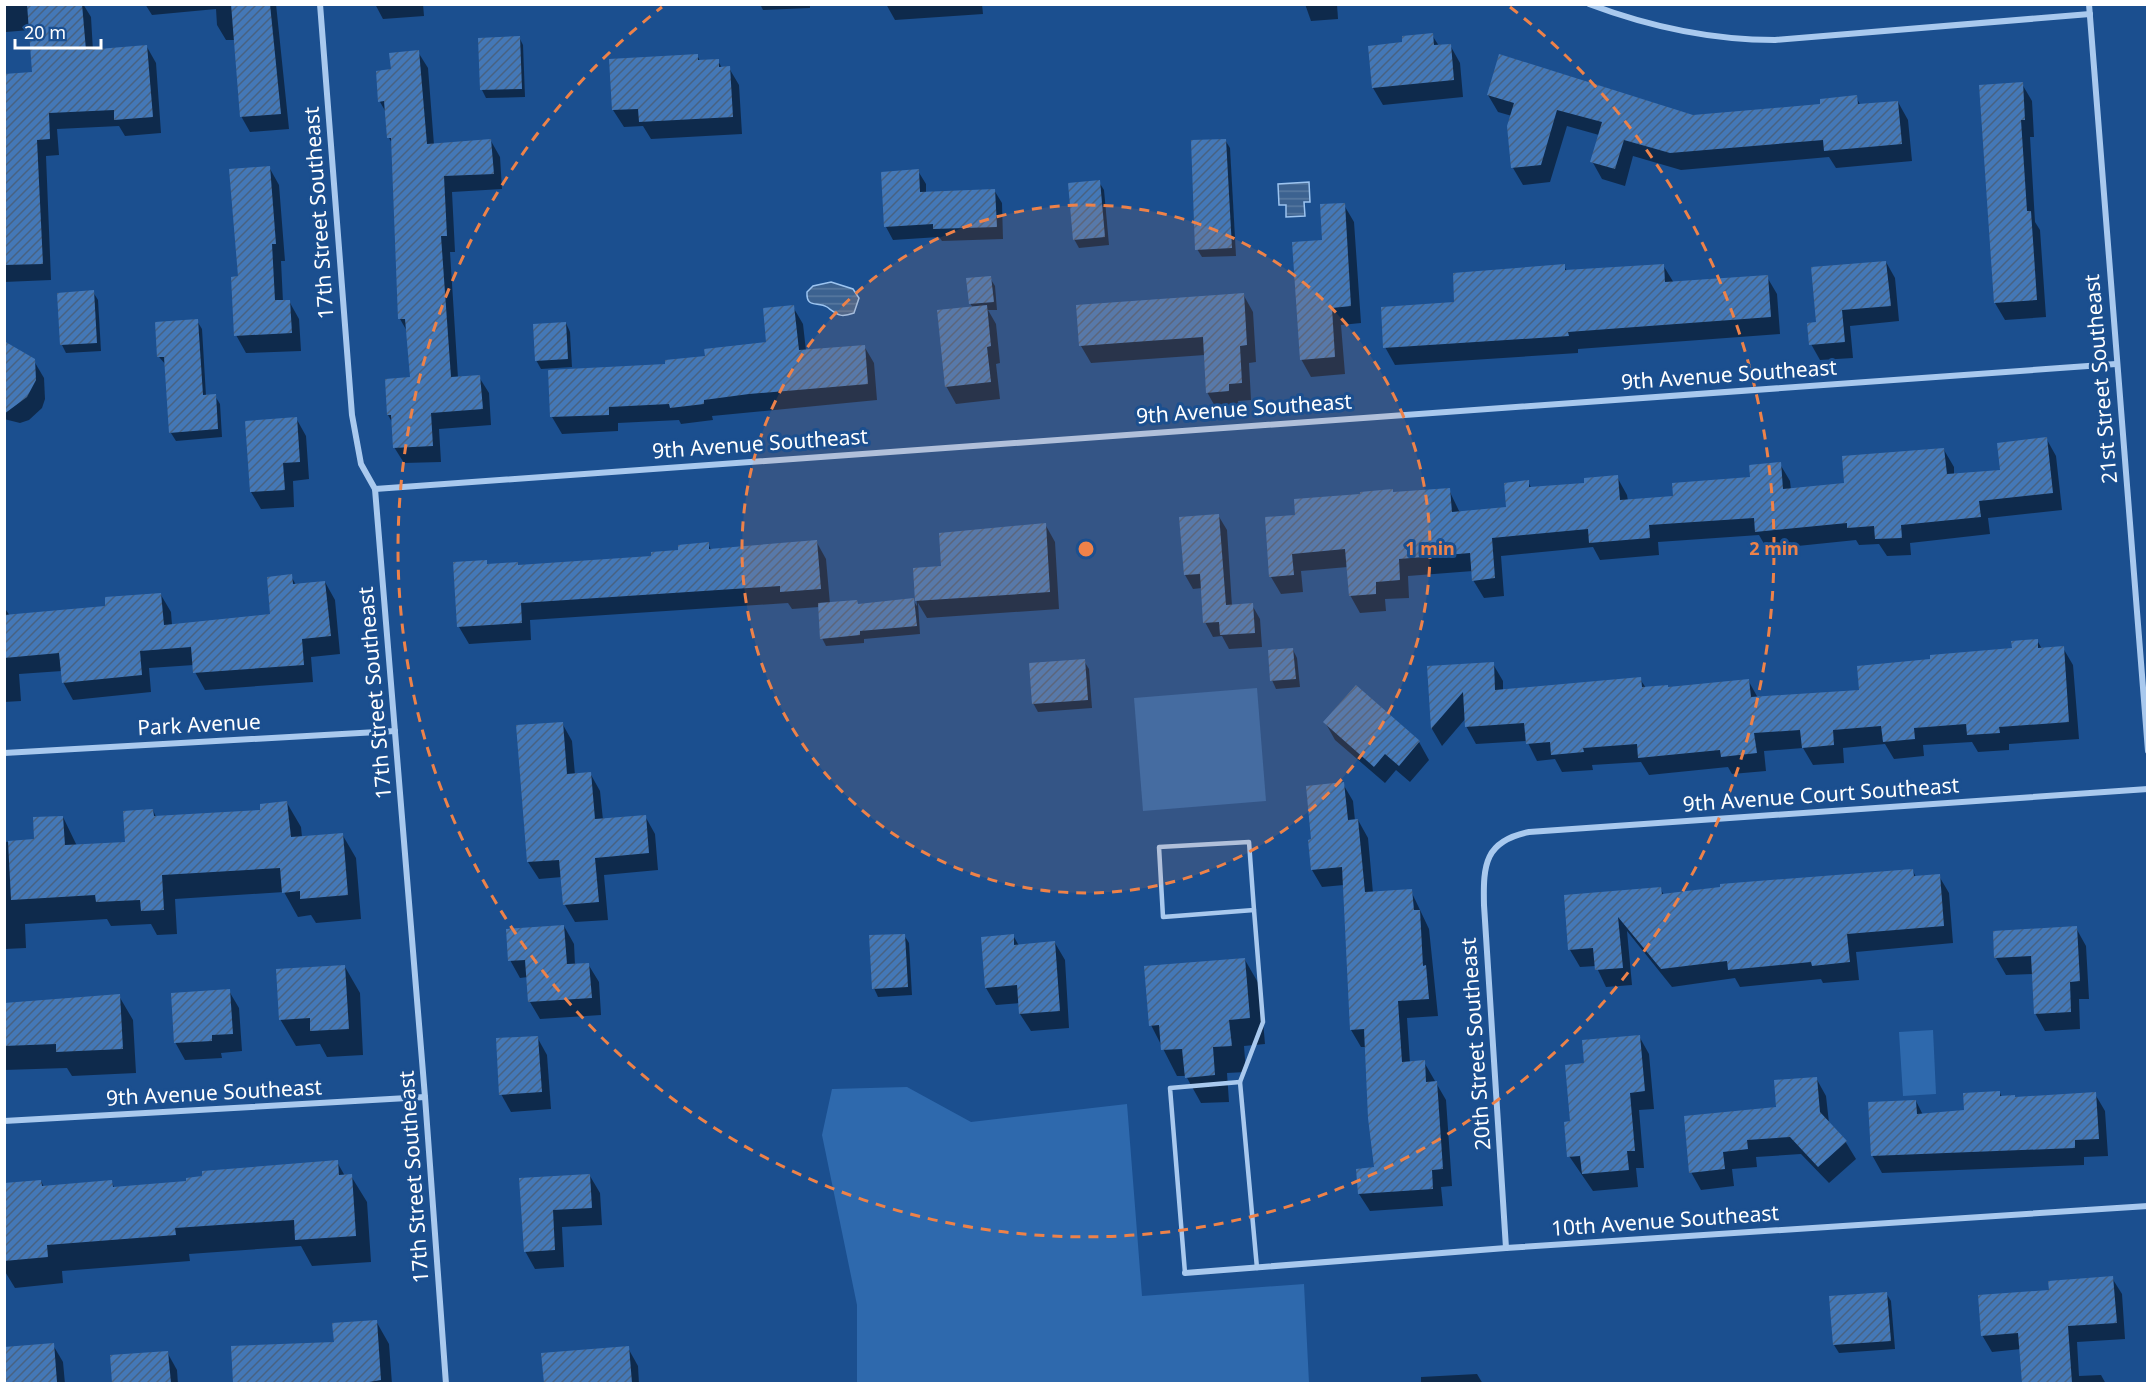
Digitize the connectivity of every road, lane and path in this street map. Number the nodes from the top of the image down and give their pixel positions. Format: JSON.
{"nodes":[{"id":1,"x":320,"y":4,"type":"edge"},
{"id":2,"x":1589,"y":4,"type":"edge"},
{"id":3,"x":2089,"y":4,"type":"edge"},
{"id":4,"x":2090,"y":14,"type":"junction"},
{"id":5,"x":2116,"y":364,"type":"junction"},
{"id":6,"x":375,"y":489,"type":"junction"},
{"id":7,"x":395,"y":731,"type":"junction"},
{"id":8,"x":2148,"y":751,"type":"edge"},
{"id":9,"x":4,"y":753,"type":"edge"},
{"id":10,"x":2148,"y":789,"type":"edge"},
{"id":11,"x":1499,"y":843,"type":"joint"},
{"id":12,"x":1254,"y":910,"type":"junction"},
{"id":13,"x":1240,"y":1082,"type":"junction"},
{"id":14,"x":425,"y":1097,"type":"junction"},
{"id":15,"x":4,"y":1121,"type":"edge"},
{"id":16,"x":2148,"y":1206,"type":"edge"},
{"id":17,"x":1506,"y":1248,"type":"junction"},
{"id":18,"x":1257,"y":1268,"type":"junction"},
{"id":19,"x":1185,"y":1273,"type":"joint"},
{"id":20,"x":446,"y":1383,"type":"edge"}],
"edges":[{"from":1,"to":6,"type":"street","name":"17th Street Southeast"},
{"from":2,"to":4,"type":"street"},
{"from":3,"to":4,"type":"street","name":"21st Street Southeast"},
{"from":4,"to":5,"type":"street","name":"21st Street Southeast"},
{"from":5,"to":6,"type":"street","name":"9th Avenue Southeast"},
{"from":5,"to":8,"type":"street","name":"21st Street Southeast"},
{"from":6,"to":7,"type":"street","name":"17th Street Southeast"},
{"from":7,"to":9,"type":"street","name":"Park Avenue"},
{"from":7,"to":14,"type":"street","name":"17th Street Southeast"},
{"from":10,"to":11,"type":"street","name":"9th Avenue Court Southeast"},
{"from":11,"to":17,"type":"street","name":"20th Street Southeast"},
{"from":12,"to":12,"type":"lane"},
{"from":12,"to":13,"type":"lane"},
{"from":13,"to":18,"type":"lane"},
{"from":13,"to":19,"type":"lane"},
{"from":14,"to":15,"type":"street","name":"9th Avenue Southeast"},
{"from":14,"to":20,"type":"street","name":"17th Street Southeast"},
{"from":16,"to":17,"type":"street","name":"10th Avenue Southeast"},
{"from":17,"to":18,"type":"street","name":"10th Avenue Southeast"},
{"from":18,"to":19,"type":"street","name":"10th Avenue Southeast"}]}
